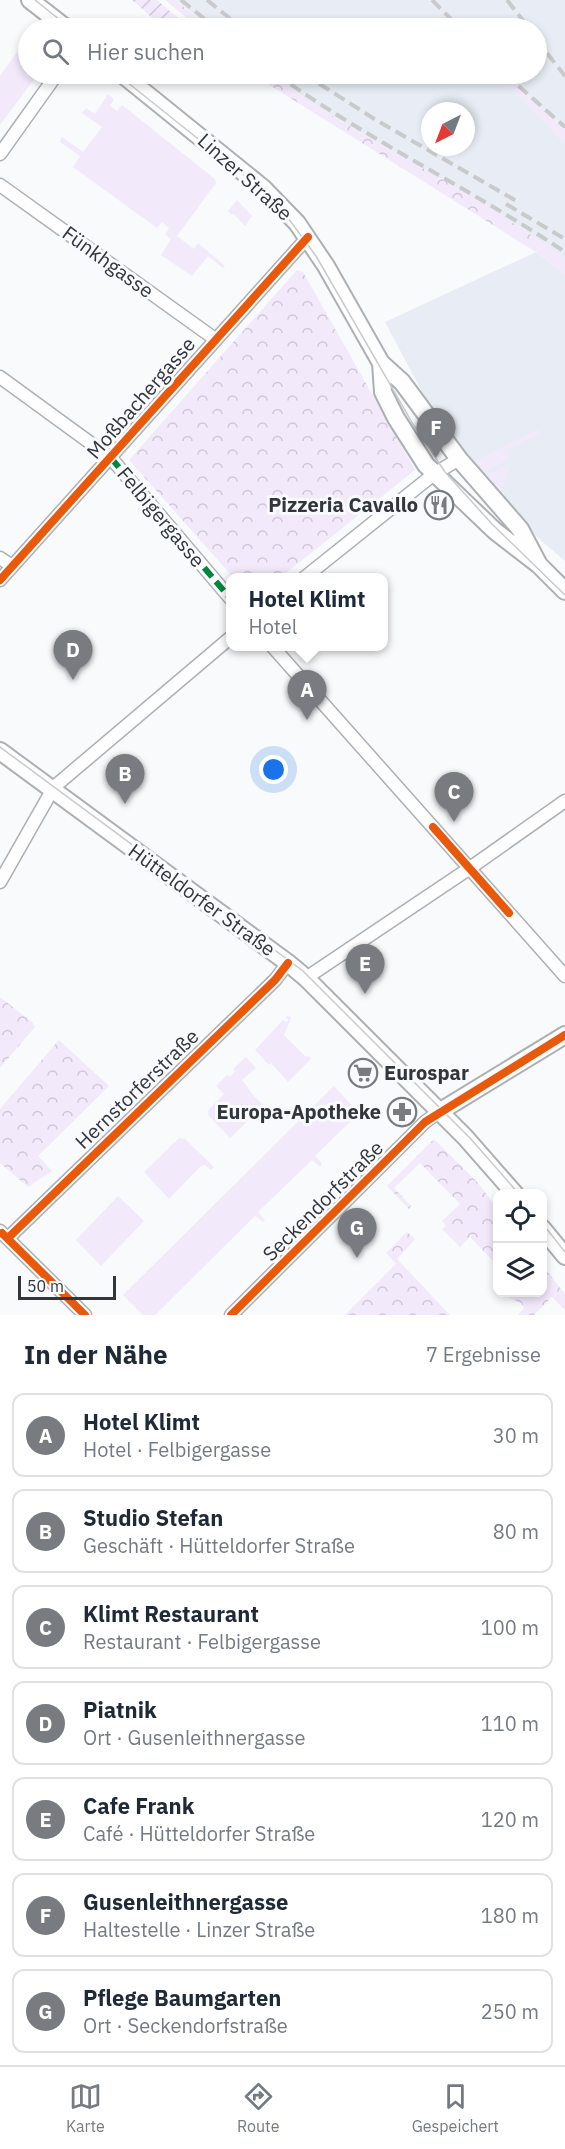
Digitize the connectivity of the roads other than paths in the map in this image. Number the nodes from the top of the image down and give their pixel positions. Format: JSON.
{"nodes":[{"id":1,"x":30,"y":0,"type":"edge"},
{"id":2,"x":53,"y":18,"type":"edge"},
{"id":3,"x":50,"y":84,"type":"edge"},
{"id":4,"x":134,"y":84,"type":"edge"},
{"id":5,"x":0,"y":154,"type":"edge"},
{"id":6,"x":0,"y":185,"type":"edge"},
{"id":7,"x":308,"y":237,"type":"junction"},
{"id":8,"x":215,"y":339,"type":"junction"},
{"id":9,"x":381,"y":363,"type":"junction"},
{"id":10,"x":0,"y":377,"type":"edge"},
{"id":11,"x":111,"y":458,"type":"junction"},
{"id":12,"x":459,"y":459,"type":"junction"},
{"id":13,"x":434,"y":474,"type":"junction"},
{"id":14,"x":0,"y":558,"type":"edge"},
{"id":15,"x":539,"y":565,"type":"junction"},
{"id":16,"x":12,"y":566,"type":"junction"},
{"id":17,"x":310,"y":573,"type":"edge"},
{"id":18,"x":0,"y":580,"type":"edge"},
{"id":19,"x":565,"y":591,"type":"edge"},
{"id":20,"x":226,"y":592,"type":"edge"},
{"id":21,"x":226,"y":642,"type":"edge"},
{"id":22,"x":276,"y":651,"type":"edge"},
{"id":23,"x":0,"y":751,"type":"edge"},
{"id":24,"x":52,"y":789,"type":"junction"},
{"id":25,"x":565,"y":801,"type":"edge"},
{"id":26,"x":470,"y":868,"type":"junction"},
{"id":27,"x":0,"y":882,"type":"edge"},
{"id":28,"x":288,"y":963,"type":"junction"},
{"id":29,"x":565,"y":976,"type":"edge"},
{"id":30,"x":306,"y":978,"type":"junction"},
{"id":31,"x":565,"y":1035,"type":"edge"},
{"id":32,"x":440,"y":1112,"type":"junction"},
{"id":33,"x":511,"y":1189,"type":"edge"},
{"id":34,"x":547,"y":1233,"type":"edge"},
{"id":35,"x":4,"y":1234,"type":"edge"},
{"id":36,"x":565,"y":1257,"type":"edge"},
{"id":37,"x":85,"y":1315,"type":"edge"},
{"id":38,"x":231,"y":1315,"type":"edge"}],
"edges":[{"from":1,"to":2,"type":"main road"},
{"from":3,"to":5,"type":"street"},
{"from":4,"to":7,"type":"main road","name":"Linzer Straße"},
{"from":6,"to":8,"type":"street","name":"Fünkhgasse"},
{"from":7,"to":8,"type":"street","name":"Moßbachergasse"},
{"from":7,"to":9,"type":"main road","name":"Linzer Straße"},
{"from":8,"to":11,"type":"street","name":"Moßbachergasse"},
{"from":9,"to":12,"type":"main road","name":"Linzer Straße"},
{"from":9,"to":13,"type":"main road","name":"Linzer Straße"},
{"from":10,"to":11,"type":"street","name":"Felbigergasse"},
{"from":11,"to":16,"type":"street","name":"Moßbachergasse"},
{"from":11,"to":20,"type":"street","name":"Felbigergasse"},
{"from":12,"to":13,"type":"street"},
{"from":12,"to":15,"type":"main road","name":"Linzer Straße"},
{"from":13,"to":15,"type":"main road","name":"Linzer Straße"},
{"from":13,"to":17,"type":"street"},
{"from":14,"to":16,"type":"street"},
{"from":15,"to":19,"type":"main road","name":"Linzer Straße"},
{"from":16,"to":18,"type":"street","name":"Moßbachergasse"},
{"from":21,"to":24,"type":"street"},
{"from":22,"to":26,"type":"street"},
{"from":23,"to":24,"type":"main road","name":"Hütteldorfer Straße"},
{"from":24,"to":27,"type":"street"},
{"from":24,"to":28,"type":"main road","name":"Hütteldorfer Straße"},
{"from":25,"to":26,"type":"street"},
{"from":26,"to":29,"type":"street"},
{"from":26,"to":30,"type":"street"},
{"from":28,"to":30,"type":"main road","name":"Hütteldorfer Straße"},
{"from":28,"to":35,"type":"street","name":"Hernstorferstraße"},
{"from":30,"to":32,"type":"main road","name":"Hütteldorfer Straße"},
{"from":31,"to":32,"type":"main road"},
{"from":32,"to":33,"type":"main road","name":"Hütteldorfer Straße"},
{"from":32,"to":38,"type":"street","name":"Seckendorfstraße"},
{"from":34,"to":36,"type":"main road"},
{"from":35,"to":37,"type":"street"}]}
